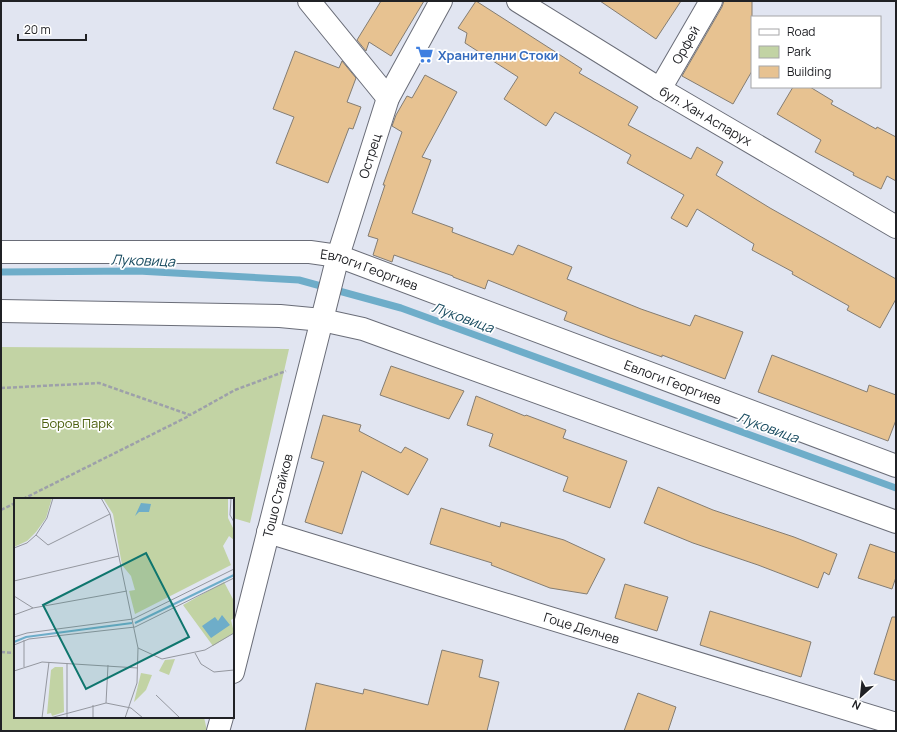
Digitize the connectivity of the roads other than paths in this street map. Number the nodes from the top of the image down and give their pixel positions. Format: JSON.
{"nodes":[{"id":1,"x":309,"y":1,"type":"edge"},
{"id":2,"x":441,"y":1,"type":"edge"},
{"id":3,"x":518,"y":1,"type":"edge"},
{"id":4,"x":711,"y":1,"type":"edge"},
{"id":5,"x":660,"y":89,"type":"junction"},
{"id":6,"x":388,"y":98,"type":"junction"},
{"id":7,"x":896,"y":227,"type":"edge"},
{"id":8,"x":1,"y":252,"type":"edge"},
{"id":9,"x":338,"y":256,"type":"junction"},
{"id":10,"x":1,"y":311,"type":"edge"},
{"id":11,"x":322,"y":320,"type":"junction"},
{"id":12,"x":896,"y":466,"type":"edge"},
{"id":13,"x":896,"y":522,"type":"edge"},
{"id":14,"x":268,"y":532,"type":"junction"},
{"id":15,"x":234,"y":668,"type":"edge"},
{"id":16,"x":222,"y":718,"type":"edge"},
{"id":17,"x":896,"y":724,"type":"edge"},
{"id":18,"x":218,"y":731,"type":"edge"}],
"edges":[{"from":1,"to":6,"type":"street"},
{"from":2,"to":6,"type":"street","name":"Острец"},
{"from":3,"to":5,"type":"street","name":"бул. Хан Аспарух"},
{"from":4,"to":5,"type":"street","name":"Орфей"},
{"from":5,"to":7,"type":"street","name":"бул. Хан Аспарух"},
{"from":6,"to":9,"type":"street","name":"Острец"},
{"from":8,"to":9,"type":"street","name":"Евлоги Георгиев"},
{"from":9,"to":11,"type":"street","name":"Острец"},
{"from":9,"to":12,"type":"street","name":"Евлоги Георгиев"},
{"from":10,"to":11,"type":"street"},
{"from":11,"to":13,"type":"street"},
{"from":11,"to":14,"type":"street","name":"Тошо Стайков"},
{"from":14,"to":15,"type":"street","name":"Тошо Стайков"},
{"from":14,"to":17,"type":"street","name":"Гоце Делчев"},
{"from":16,"to":18,"type":"street"}]}
